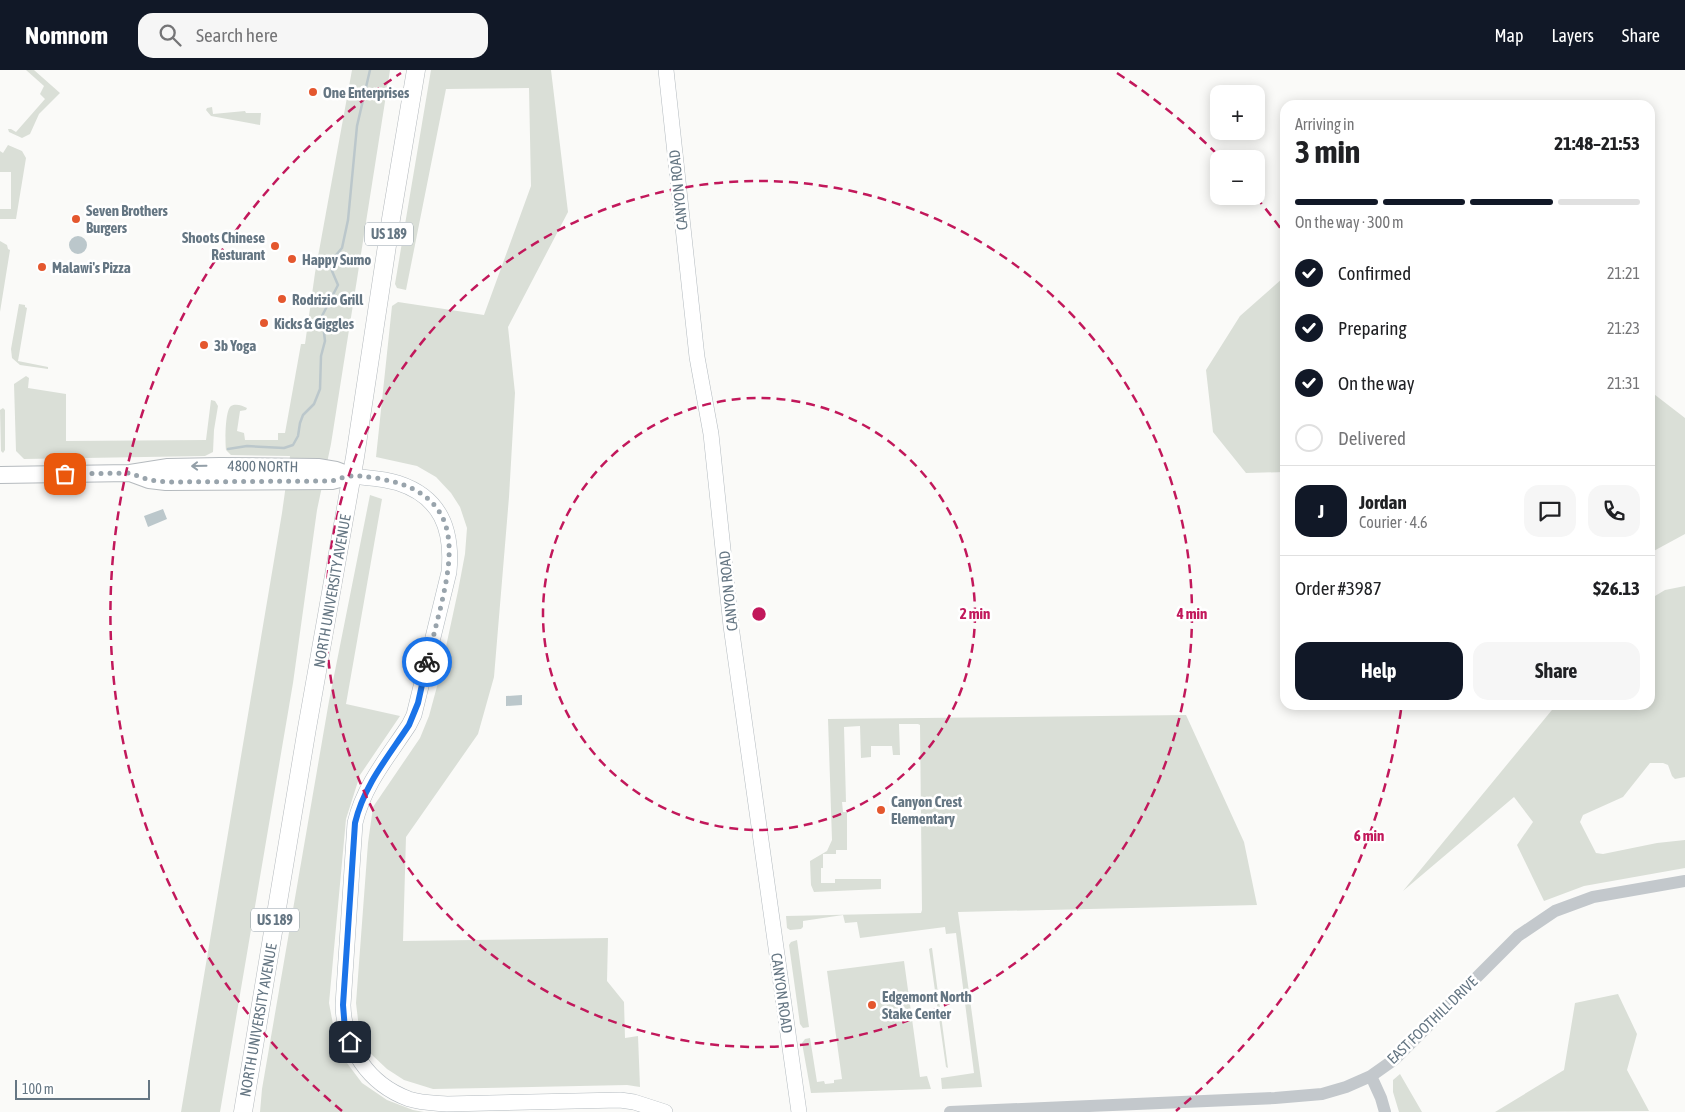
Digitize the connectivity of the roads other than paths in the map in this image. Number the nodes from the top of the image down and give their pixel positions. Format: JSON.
{"nodes":[{"id":1,"x":416,"y":70,"type":"edge"},
{"id":2,"x":666,"y":70,"type":"edge"},
{"id":3,"x":0,"y":475,"type":"edge"},
{"id":4,"x":352,"y":476,"type":"junction"},
{"id":5,"x":1685,"y":881,"type":"edge"},
{"id":6,"x":1371,"y":1076,"type":"junction"},
{"id":7,"x":243,"y":1112,"type":"edge"},
{"id":8,"x":665,"y":1112,"type":"edge"},
{"id":9,"x":799,"y":1112,"type":"edge"},
{"id":10,"x":950,"y":1112,"type":"edge"},
{"id":11,"x":1385,"y":1112,"type":"edge"}],
"edges":[{"from":1,"to":4,"type":"highway","name":"NORTH UNIVERSITY AVENUE","number":"US 189"},
{"from":2,"to":9,"type":"main road","name":"CANYON ROAD"},
{"from":3,"to":4,"type":"main road","name":"4800 NORTH"},
{"from":4,"to":7,"type":"highway","name":"NORTH UNIVERSITY AVENUE","number":"US 189"},
{"from":4,"to":8,"type":"main road"},
{"from":5,"to":6,"type":"street","name":"EAST FOOTHILL DRIVE"},
{"from":6,"to":10,"type":"street","name":"EAST FOOTHILL DRIVE"},
{"from":6,"to":11,"type":"street"}]}
